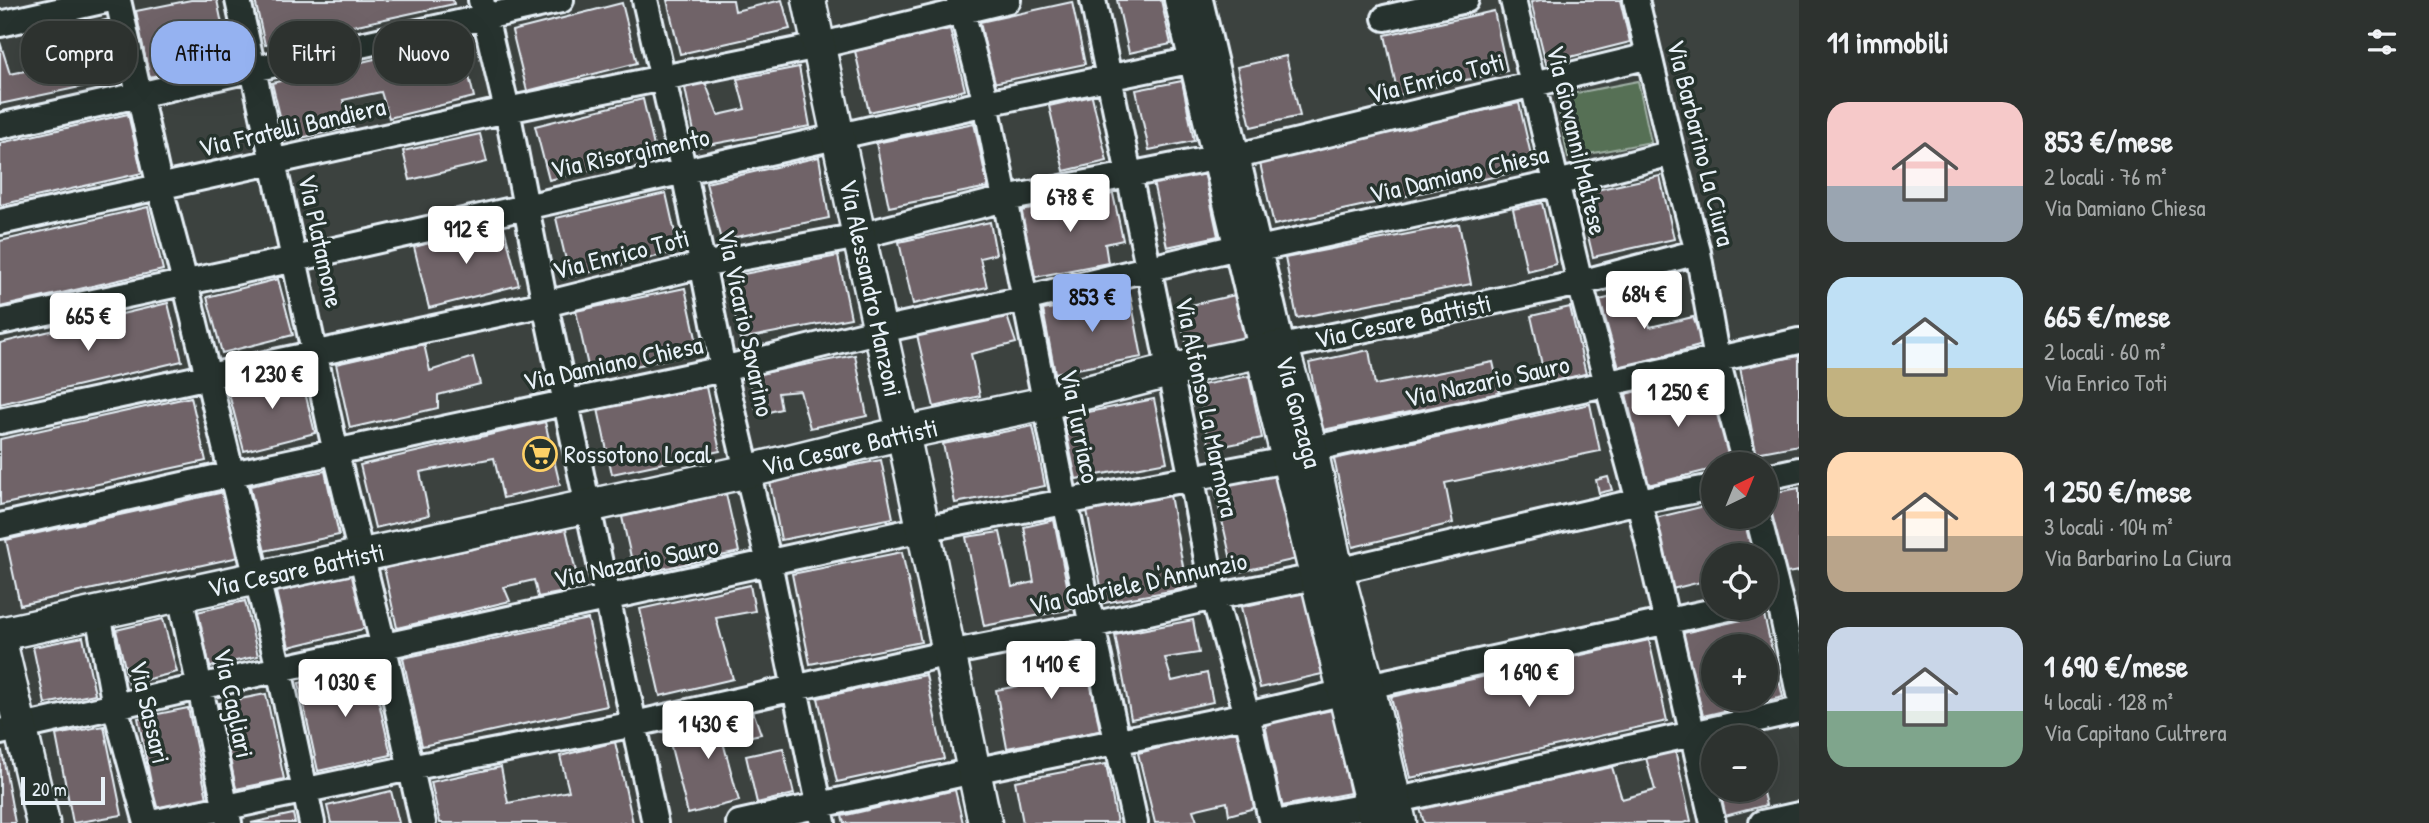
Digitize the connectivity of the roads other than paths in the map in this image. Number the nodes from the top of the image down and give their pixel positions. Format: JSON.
{"nodes":[{"id":1,"x":106,"y":0,"type":"edge"},
{"id":2,"x":118,"y":0,"type":"edge"},
{"id":3,"x":238,"y":0,"type":"edge"},
{"id":4,"x":561,"y":0,"type":"edge"},
{"id":5,"x":645,"y":0,"type":"edge"},
{"id":6,"x":809,"y":0,"type":"edge"},
{"id":7,"x":1008,"y":0,"type":"edge"},
{"id":8,"x":1093,"y":0,"type":"edge"},
{"id":9,"x":1177,"y":0,"type":"edge"},
{"id":10,"x":1200,"y":0,"type":"edge"},
{"id":11,"x":1465,"y":0,"type":"edge"},
{"id":12,"x":1513,"y":0,"type":"edge"},
{"id":13,"x":1636,"y":0,"type":"edge"},
{"id":14,"x":960,"y":5,"type":"edge"},
{"id":15,"x":483,"y":8,"type":"edge"},
{"id":16,"x":1385,"y":18,"type":"dead end"},
{"id":17,"x":242,"y":21,"type":"edge"},
{"id":18,"x":0,"y":24,"type":"edge"},
{"id":19,"x":818,"y":46,"type":"junction"},
{"id":20,"x":1649,"y":56,"type":"junction"},
{"id":21,"x":1202,"y":58,"type":"junction"},
{"id":22,"x":255,"y":67,"type":"edge"},
{"id":23,"x":662,"y":77,"type":"junction"},
{"id":24,"x":1108,"y":78,"type":"junction"},
{"id":25,"x":255,"y":81,"type":"edge"},
{"id":26,"x":182,"y":84,"type":"edge"},
{"id":27,"x":1533,"y":85,"type":"junction"},
{"id":28,"x":139,"y":94,"type":"junction"},
{"id":29,"x":986,"y":103,"type":"junction"},
{"id":30,"x":507,"y":110,"type":"junction"},
{"id":31,"x":0,"y":126,"type":"edge"},
{"id":32,"x":838,"y":136,"type":"junction"},
{"id":33,"x":1672,"y":153,"type":"junction"},
{"id":34,"x":1226,"y":157,"type":"junction"},
{"id":35,"x":273,"y":161,"type":"junction"},
{"id":36,"x":684,"y":172,"type":"junction"},
{"id":37,"x":1129,"y":177,"type":"junction"},
{"id":38,"x":1557,"y":183,"type":"junction"},
{"id":39,"x":160,"y":188,"type":"junction"},
{"id":40,"x":1005,"y":199,"type":"junction"},
{"id":41,"x":527,"y":205,"type":"junction"},
{"id":42,"x":0,"y":222,"type":"edge"},
{"id":43,"x":859,"y":236,"type":"junction"},
{"id":44,"x":1248,"y":248,"type":"junction"},
{"id":45,"x":1698,"y":252,"type":"junction"},
{"id":46,"x":295,"y":259,"type":"junction"},
{"id":47,"x":702,"y":265,"type":"junction"},
{"id":48,"x":1148,"y":270,"type":"junction"},
{"id":49,"x":185,"y":282,"type":"junction"},
{"id":50,"x":1580,"y":283,"type":"junction"},
{"id":51,"x":1024,"y":299,"type":"junction"},
{"id":52,"x":545,"y":303,"type":"junction"},
{"id":53,"x":0,"y":322,"type":"edge"},
{"id":54,"x":881,"y":330,"type":"junction"},
{"id":55,"x":1799,"y":341,"type":"edge"},
{"id":56,"x":1272,"y":350,"type":"junction"},
{"id":57,"x":316,"y":353,"type":"junction"},
{"id":58,"x":1717,"y":360,"type":"junction"},
{"id":59,"x":723,"y":369,"type":"junction"},
{"id":60,"x":1169,"y":371,"type":"junction"},
{"id":61,"x":209,"y":376,"type":"junction"},
{"id":62,"x":1606,"y":385,"type":"junction"},
{"id":63,"x":1046,"y":403,"type":"junction"},
{"id":64,"x":566,"y":404,"type":"junction"},
{"id":65,"x":0,"y":421,"type":"edge"},
{"id":66,"x":903,"y":433,"type":"junction"},
{"id":67,"x":1742,"y":452,"type":"edge"},
{"id":68,"x":336,"y":453,"type":"junction"},
{"id":69,"x":1299,"y":455,"type":"junction"},
{"id":70,"x":1799,"y":470,"type":"edge"},
{"id":71,"x":749,"y":471,"type":"junction"},
{"id":72,"x":232,"y":474,"type":"junction"},
{"id":73,"x":1778,"y":474,"type":"edge"},
{"id":74,"x":1192,"y":479,"type":"junction"},
{"id":75,"x":1701,"y":489,"type":"edge"},
{"id":76,"x":1065,"y":501,"type":"junction"},
{"id":77,"x":1639,"y":501,"type":"junction"},
{"id":78,"x":588,"y":506,"type":"junction"},
{"id":79,"x":0,"y":526,"type":"edge"},
{"id":80,"x":922,"y":529,"type":"junction"},
{"id":81,"x":1762,"y":529,"type":"edge"},
{"id":82,"x":363,"y":555,"type":"junction"},
{"id":83,"x":769,"y":563,"type":"junction"},
{"id":84,"x":1326,"y":574,"type":"junction"},
{"id":85,"x":256,"y":579,"type":"junction"},
{"id":86,"x":180,"y":595,"type":"junction"},
{"id":87,"x":1214,"y":597,"type":"junction"},
{"id":88,"x":1781,"y":597,"type":"edge"},
{"id":89,"x":609,"y":598,"type":"junction"},
{"id":90,"x":98,"y":613,"type":"junction"},
{"id":91,"x":1701,"y":613,"type":"edge"},
{"id":92,"x":1665,"y":621,"type":"junction"},
{"id":93,"x":1092,"y":625,"type":"junction"},
{"id":94,"x":0,"y":634,"type":"edge"},
{"id":95,"x":0,"y":641,"type":"edge"},
{"id":96,"x":384,"y":648,"type":"junction"},
{"id":97,"x":950,"y":653,"type":"junction"},
{"id":98,"x":279,"y":669,"type":"junction"},
{"id":99,"x":200,"y":686,"type":"junction"},
{"id":100,"x":795,"y":687,"type":"junction"},
{"id":101,"x":1357,"y":689,"type":"junction"},
{"id":102,"x":1799,"y":694,"type":"edge"},
{"id":103,"x":115,"y":706,"type":"junction"},
{"id":104,"x":1799,"y":710,"type":"edge"},
{"id":105,"x":1247,"y":715,"type":"junction"},
{"id":106,"x":635,"y":724,"type":"junction"},
{"id":107,"x":10,"y":730,"type":"edge"},
{"id":108,"x":1691,"y":733,"type":"junction"},
{"id":109,"x":1118,"y":742,"type":"junction"},
{"id":110,"x":410,"y":768,"type":"junction"},
{"id":111,"x":973,"y":771,"type":"junction"},
{"id":112,"x":305,"y":790,"type":"junction"},
{"id":113,"x":1385,"y":813,"type":"edge"},
{"id":114,"x":227,"y":815,"type":"edge"},
{"id":115,"x":821,"y":815,"type":"edge"},
{"id":116,"x":1799,"y":815,"type":"edge"},
{"id":117,"x":43,"y":823,"type":"edge"},
{"id":118,"x":149,"y":823,"type":"edge"},
{"id":119,"x":312,"y":823,"type":"edge"},
{"id":120,"x":423,"y":823,"type":"edge"},
{"id":121,"x":655,"y":823,"type":"edge"},
{"id":122,"x":739,"y":823,"type":"edge"},
{"id":123,"x":985,"y":823,"type":"edge"},
{"id":124,"x":1135,"y":823,"type":"edge"},
{"id":125,"x":1274,"y":823,"type":"edge"},
{"id":126,"x":1713,"y":823,"type":"edge"},
{"id":127,"x":1762,"y":823,"type":"edge"}],
"edges":[{"from":1,"to":18,"type":"street"},
{"from":2,"to":28,"type":"street"},
{"from":3,"to":17,"type":"street","name":"Via Platamone"},
{"from":4,"to":15,"type":"street"},
{"from":5,"to":23,"type":"street","name":"Via Vicario Savarino"},
{"from":6,"to":19,"type":"street","name":"Via Alessandro Manzoni"},
{"from":7,"to":14,"type":"street","name":"Via Fratelli Bandiera"},
{"from":8,"to":24,"type":"street","name":"Via Alfonso La Marmora"},
{"from":9,"to":21,"type":"street","name":"Via Gonzaga"},
{"from":10,"to":21,"type":"street","name":"Via Gonzaga"},
{"from":11,"to":16,"type":"street"},
{"from":12,"to":27,"type":"street","name":"Via Giovanni Maltese"},
{"from":13,"to":20,"type":"street","name":"Via Barbarino La Ciura"},
{"from":14,"to":19,"type":"street","name":"Via Fratelli Bandiera"},
{"from":14,"to":29,"type":"street","name":"Via Turriaco"},
{"from":15,"to":22,"type":"street"},
{"from":15,"to":30,"type":"street"},
{"from":19,"to":23,"type":"street","name":"Via Fratelli Bandiera"},
{"from":19,"to":32,"type":"street","name":"Via Alessandro Manzoni"},
{"from":20,"to":27,"type":"street","name":"Via Enrico Toti"},
{"from":20,"to":33,"type":"street","name":"Via Barbarino La Ciura"},
{"from":21,"to":24,"type":"street","name":"Via Risorgimento"},
{"from":21,"to":34,"type":"street","name":"Via Gonzaga"},
{"from":23,"to":30,"type":"street","name":"Via Fratelli Bandiera"},
{"from":23,"to":36,"type":"street","name":"Via Vicario Savarino"},
{"from":24,"to":29,"type":"street","name":"Via Risorgimento"},
{"from":24,"to":37,"type":"street","name":"Via Alfonso La Marmora"},
{"from":25,"to":35,"type":"street","name":"Via Platamone"},
{"from":26,"to":28,"type":"street"},
{"from":27,"to":34,"type":"street","name":"Via Enrico Toti"},
{"from":27,"to":38,"type":"street","name":"Via Giovanni Maltese"},
{"from":28,"to":31,"type":"street"},
{"from":28,"to":39,"type":"street"},
{"from":29,"to":32,"type":"street","name":"Via Risorgimento"},
{"from":29,"to":40,"type":"street","name":"Via Turriaco"},
{"from":30,"to":35,"type":"street","name":"Via Fratelli Bandiera"},
{"from":30,"to":41,"type":"street"},
{"from":32,"to":36,"type":"street","name":"Via Risorgimento"},
{"from":32,"to":43,"type":"street","name":"Via Alessandro Manzoni"},
{"from":33,"to":38,"type":"street","name":"Via Damiano Chiesa"},
{"from":33,"to":45,"type":"street","name":"Via Barbarino La Ciura"},
{"from":34,"to":37,"type":"street","name":"Via Enrico Toti"},
{"from":34,"to":44,"type":"street","name":"Via Gonzaga"},
{"from":35,"to":39,"type":"street","name":"Via Fratelli Bandiera"},
{"from":35,"to":46,"type":"street","name":"Via Platamone"},
{"from":36,"to":41,"type":"street","name":"Via Risorgimento"},
{"from":36,"to":47,"type":"street","name":"Via Vicario Savarino"},
{"from":37,"to":40,"type":"street","name":"Via Enrico Toti"},
{"from":37,"to":48,"type":"street","name":"Via Alfonso La Marmora"},
{"from":38,"to":44,"type":"street","name":"Via Damiano Chiesa"},
{"from":38,"to":50,"type":"street","name":"Via Giovanni Maltese"},
{"from":39,"to":42,"type":"street","name":"Via Fratelli Bandiera"},
{"from":39,"to":49,"type":"street"},
{"from":40,"to":43,"type":"street","name":"Via Enrico Toti"},
{"from":40,"to":51,"type":"street","name":"Via Turriaco"},
{"from":41,"to":46,"type":"street","name":"Via Risorgimento"},
{"from":41,"to":52,"type":"street"},
{"from":43,"to":47,"type":"street","name":"Via Enrico Toti"},
{"from":43,"to":54,"type":"street","name":"Via Alessandro Manzoni"},
{"from":44,"to":48,"type":"street","name":"Via Damiano Chiesa"},
{"from":44,"to":56,"type":"street","name":"Via Gonzaga"},
{"from":45,"to":50,"type":"street","name":"Via Cesare Battisti"},
{"from":45,"to":58,"type":"street","name":"Via Barbarino La Ciura"},
{"from":46,"to":49,"type":"street","name":"Via Risorgimento"},
{"from":46,"to":57,"type":"street","name":"Via Platamone"},
{"from":47,"to":52,"type":"street","name":"Via Enrico Toti"},
{"from":47,"to":59,"type":"street","name":"Via Vicario Savarino"},
{"from":48,"to":51,"type":"street","name":"Via Damiano Chiesa"},
{"from":48,"to":60,"type":"street","name":"Via Alfonso La Marmora"},
{"from":49,"to":53,"type":"street","name":"Via Risorgimento"},
{"from":49,"to":61,"type":"street"},
{"from":50,"to":56,"type":"street","name":"Via Cesare Battisti"},
{"from":50,"to":62,"type":"street","name":"Via Giovanni Maltese"},
{"from":51,"to":54,"type":"street","name":"Via Damiano Chiesa"},
{"from":51,"to":63,"type":"street","name":"Via Turriaco"},
{"from":52,"to":57,"type":"street","name":"Via Enrico Toti"},
{"from":52,"to":64,"type":"street"},
{"from":54,"to":59,"type":"street","name":"Via Damiano Chiesa"},
{"from":54,"to":66,"type":"street","name":"Via Alessandro Manzoni"},
{"from":55,"to":58,"type":"street","name":"Via Nazario Sauro"},
{"from":56,"to":60,"type":"street","name":"Via Cesare Battisti"},
{"from":56,"to":69,"type":"street","name":"Via Gonzaga"},
{"from":57,"to":61,"type":"street","name":"Via Enrico Toti"},
{"from":57,"to":68,"type":"street","name":"Via Platamone"},
{"from":58,"to":62,"type":"street","name":"Via Nazario Sauro"},
{"from":58,"to":67,"type":"street","name":"Via Barbarino La Ciura"},
{"from":59,"to":64,"type":"street","name":"Via Damiano Chiesa"},
{"from":59,"to":71,"type":"street","name":"Via Vicario Savarino"},
{"from":60,"to":63,"type":"street","name":"Via Cesare Battisti"},
{"from":60,"to":74,"type":"street","name":"Via Alfonso La Marmora"},
{"from":61,"to":65,"type":"street","name":"Via Enrico Toti"},
{"from":61,"to":72,"type":"street"},
{"from":62,"to":69,"type":"street","name":"Via Nazario Sauro"},
{"from":62,"to":77,"type":"street","name":"Via Giovanni Maltese"},
{"from":63,"to":66,"type":"street","name":"Via Cesare Battisti"},
{"from":63,"to":76,"type":"street","name":"Via Turriaco"},
{"from":64,"to":68,"type":"street","name":"Via Damiano Chiesa"},
{"from":64,"to":78,"type":"street"},
{"from":66,"to":71,"type":"street","name":"Via Cesare Battisti"},
{"from":66,"to":80,"type":"street","name":"Via Alessandro Manzoni"},
{"from":68,"to":72,"type":"street","name":"Via Damiano Chiesa"},
{"from":68,"to":82,"type":"street","name":"Via Platamone"},
{"from":69,"to":74,"type":"street","name":"Via Nazario Sauro"},
{"from":69,"to":84,"type":"street","name":"Via Gonzaga"},
{"from":70,"to":73,"type":"street"},
{"from":71,"to":78,"type":"street","name":"Via Cesare Battisti"},
{"from":71,"to":83,"type":"street","name":"Via Vicario Savarino"},
{"from":72,"to":79,"type":"street","name":"Via Damiano Chiesa"},
{"from":72,"to":85,"type":"street"},
{"from":74,"to":76,"type":"street","name":"Via Nazario Sauro"},
{"from":74,"to":87,"type":"street","name":"Via Alfonso La Marmora"},
{"from":75,"to":77,"type":"street","name":"Via Gabriele D'Annunzio"},
{"from":76,"to":80,"type":"street","name":"Via Nazario Sauro"},
{"from":76,"to":93,"type":"street","name":"Via Turriaco"},
{"from":77,"to":84,"type":"street","name":"Via Gabriele D'Annunzio"},
{"from":77,"to":92,"type":"street","name":"Via Giovanni Maltese"},
{"from":78,"to":82,"type":"street","name":"Via Cesare Battisti"},
{"from":78,"to":89,"type":"street"},
{"from":80,"to":83,"type":"street","name":"Via Nazario Sauro"},
{"from":80,"to":97,"type":"street","name":"Via Alessandro Manzoni"},
{"from":81,"to":88,"type":"street"},
{"from":82,"to":85,"type":"street","name":"Via Cesare Battisti"},
{"from":82,"to":96,"type":"street","name":"Via Platamone"},
{"from":83,"to":89,"type":"street","name":"Via Nazario Sauro"},
{"from":83,"to":100,"type":"street","name":"Via Vicario Savarino"},
{"from":84,"to":87,"type":"street","name":"Via Gabriele D'Annunzio"},
{"from":84,"to":101,"type":"street","name":"Via Gonzaga"},
{"from":85,"to":86,"type":"street","name":"Via Cesare Battisti"},
{"from":85,"to":98,"type":"street"},
{"from":86,"to":90,"type":"street","name":"Via Cesare Battisti"},
{"from":86,"to":99,"type":"street","name":"Via Cagliari"},
{"from":87,"to":93,"type":"street","name":"Via Gabriele D'Annunzio"},
{"from":87,"to":105,"type":"street","name":"Via Alfonso La Marmora"},
{"from":88,"to":102,"type":"street"},
{"from":89,"to":96,"type":"street","name":"Via Nazario Sauro"},
{"from":89,"to":106,"type":"street"},
{"from":90,"to":94,"type":"street","name":"Via Cesare Battisti"},
{"from":90,"to":103,"type":"street","name":"Via Sassari"},
{"from":91,"to":92,"type":"street"},
{"from":92,"to":101,"type":"street"},
{"from":92,"to":108,"type":"street","name":"Via Giovanni Maltese"},
{"from":93,"to":97,"type":"street","name":"Via Gabriele D'Annunzio"},
{"from":93,"to":109,"type":"street","name":"Via Turriaco"},
{"from":95,"to":107,"type":"street"},
{"from":96,"to":98,"type":"street","name":"Via Nazario Sauro"},
{"from":96,"to":110,"type":"street","name":"Via Platamone"},
{"from":97,"to":100,"type":"street","name":"Via Gabriele D'Annunzio"},
{"from":97,"to":111,"type":"street","name":"Via Alessandro Manzoni"},
{"from":98,"to":99,"type":"street","name":"Via Nazario Sauro"},
{"from":98,"to":112,"type":"street"},
{"from":99,"to":103,"type":"street","name":"Via Nazario Sauro"},
{"from":99,"to":114,"type":"street","name":"Via Cagliari"},
{"from":100,"to":106,"type":"street","name":"Via Gabriele D'Annunzio"},
{"from":100,"to":115,"type":"street","name":"Via Vicario Savarino"},
{"from":101,"to":105,"type":"street"},
{"from":101,"to":113,"type":"street","name":"Via Gonzaga"},
{"from":103,"to":107,"type":"street","name":"Via Nazario Sauro"},
{"from":103,"to":118,"type":"street","name":"Via Sassari"},
{"from":104,"to":108,"type":"street"},
{"from":105,"to":109,"type":"street"},
{"from":105,"to":125,"type":"street","name":"Via Alfonso La Marmora"},
{"from":106,"to":110,"type":"street","name":"Via Gabriele D'Annunzio"},
{"from":106,"to":121,"type":"street"},
{"from":107,"to":117,"type":"street"},
{"from":108,"to":113,"type":"street"},
{"from":108,"to":126,"type":"street","name":"Via Giovanni Maltese"},
{"from":109,"to":111,"type":"street"},
{"from":109,"to":124,"type":"street","name":"Via Turriaco"},
{"from":110,"to":112,"type":"street","name":"Via Gabriele D'Annunzio"},
{"from":110,"to":120,"type":"street","name":"Via Platamone"},
{"from":111,"to":115,"type":"street"},
{"from":111,"to":123,"type":"street","name":"Via Alessandro Manzoni"},
{"from":112,"to":114,"type":"street","name":"Via Gabriele D'Annunzio"},
{"from":112,"to":119,"type":"street"},
{"from":113,"to":125,"type":"street"},
{"from":114,"to":118,"type":"street","name":"Via Gabriele D'Annunzio"},
{"from":115,"to":122,"type":"street"},
{"from":116,"to":127,"type":"street"}]}
